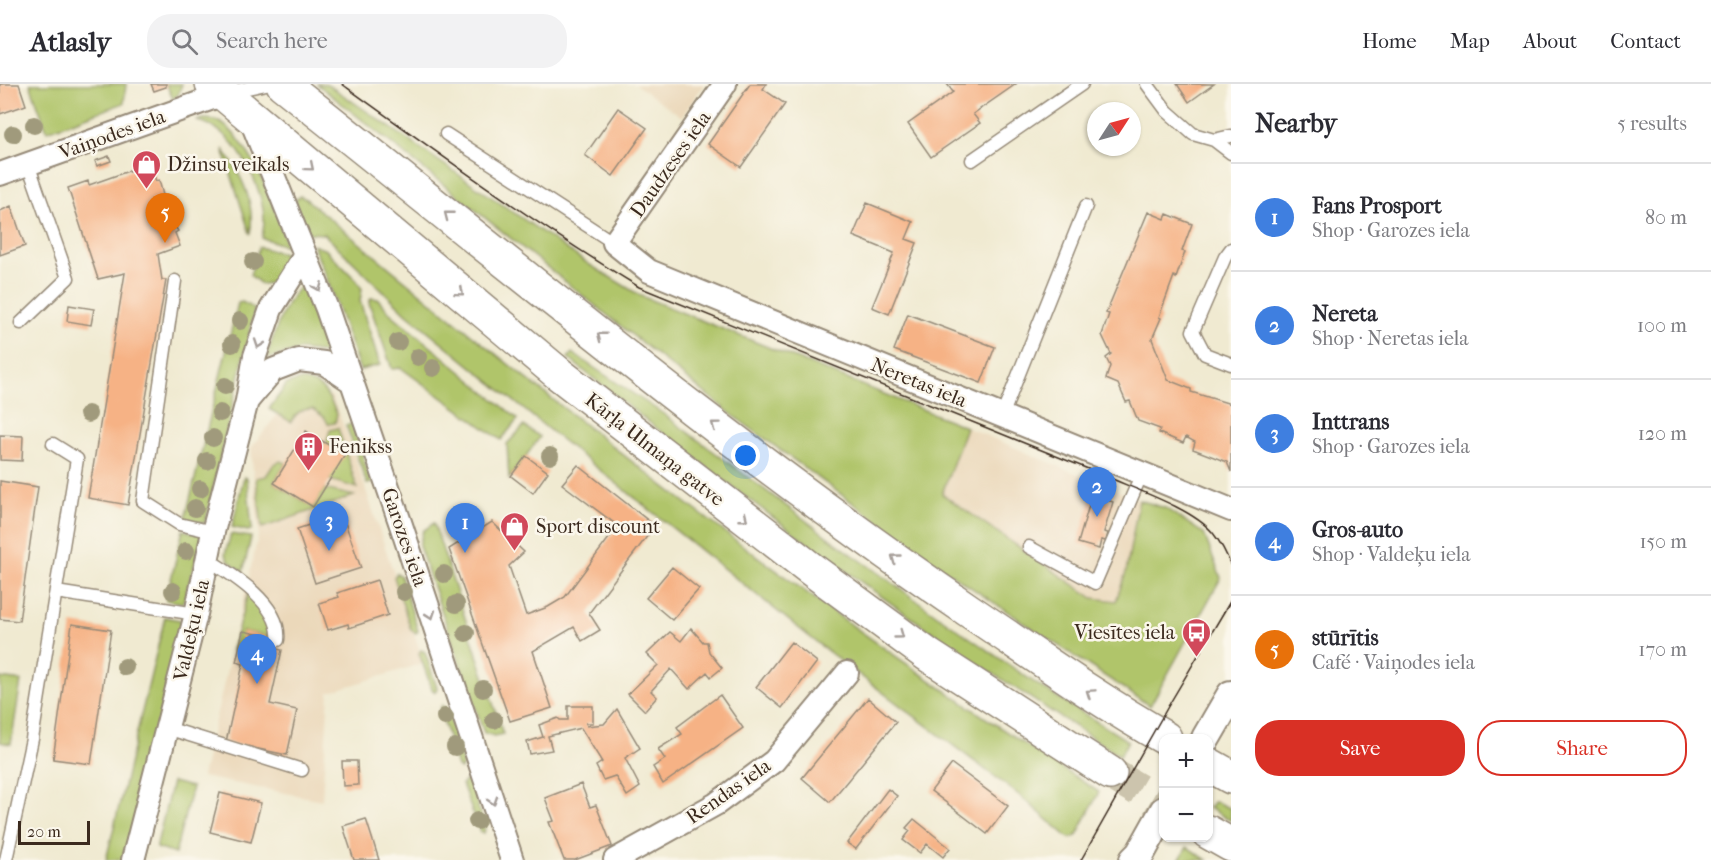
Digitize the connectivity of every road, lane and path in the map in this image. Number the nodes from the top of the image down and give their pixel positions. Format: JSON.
{"nodes":[{"id":1,"x":266,"y":84,"type":"edge"},
{"id":2,"x":276,"y":84,"type":"edge"},
{"id":3,"x":283,"y":84,"type":"edge"},
{"id":4,"x":725,"y":84,"type":"edge"},
{"id":5,"x":1082,"y":84,"type":"edge"},
{"id":6,"x":1147,"y":84,"type":"edge"},
{"id":7,"x":220,"y":87,"type":"edge"},
{"id":8,"x":249,"y":116,"type":"junction"},
{"id":9,"x":446,"y":134,"type":"dead end"},
{"id":10,"x":1231,"y":136,"type":"edge"},
{"id":11,"x":1214,"y":140,"type":"junction"},
{"id":12,"x":1231,"y":153,"type":"edge"},
{"id":13,"x":972,"y":160,"type":"dead end"},
{"id":14,"x":28,"y":164,"type":"junction"},
{"id":15,"x":0,"y":174,"type":"edge"},
{"id":16,"x":1086,"y":206,"type":"dead end"},
{"id":17,"x":614,"y":243,"type":"junction"},
{"id":18,"x":1231,"y":249,"type":"edge"},
{"id":19,"x":305,"y":255,"type":"junction"},
{"id":20,"x":175,"y":281,"type":"dead end"},
{"id":21,"x":21,"y":323,"type":"dead end"},
{"id":22,"x":1231,"y":364,"type":"edge"},
{"id":23,"x":351,"y":381,"type":"junction"},
{"id":24,"x":247,"y":400,"type":"junction"},
{"id":25,"x":1002,"y":416,"type":"junction"},
{"id":26,"x":53,"y":444,"type":"dead end"},
{"id":27,"x":1142,"y":473,"type":"junction"},
{"id":28,"x":1231,"y":510,"type":"edge"},
{"id":29,"x":213,"y":532,"type":"junction"},
{"id":30,"x":1029,"y":547,"type":"dead end"},
{"id":31,"x":207,"y":559,"type":"junction"},
{"id":32,"x":56,"y":592,"type":"junction"},
{"id":33,"x":196,"y":614,"type":"junction"},
{"id":34,"x":278,"y":640,"type":"dead end"},
{"id":35,"x":847,"y":673,"type":"dead end"},
{"id":36,"x":1231,"y":695,"type":"edge"},
{"id":37,"x":168,"y":728,"type":"junction"},
{"id":38,"x":1209,"y":733,"type":"edge"},
{"id":39,"x":1159,"y":734,"type":"edge"},
{"id":40,"x":1213,"y":766,"type":"edge"},
{"id":41,"x":302,"y":770,"type":"dead end"},
{"id":42,"x":1110,"y":773,"type":"tunnel mouth"},
{"id":43,"x":1231,"y":777,"type":"edge"},
{"id":44,"x":1159,"y":820,"type":"edge"},
{"id":45,"x":1213,"y":834,"type":"edge"},
{"id":46,"x":1231,"y":845,"type":"edge"},
{"id":47,"x":1141,"y":852,"type":"edge"},
{"id":48,"x":6,"y":860,"type":"edge"},
{"id":49,"x":133,"y":860,"type":"edge"},
{"id":50,"x":512,"y":860,"type":"edge"},
{"id":51,"x":615,"y":860,"type":"edge"}],
"edges":[{"from":1,"to":7,"type":"lane"},
{"from":2,"to":3,"type":"lane"},
{"from":39,"to":3,"type":"highway","one_way":true},
{"from":4,"to":17,"type":"street","name":"Daudzeses iela"},
{"from":5,"to":13,"type":"lane"},
{"from":6,"to":11,"type":"lane"},
{"from":7,"to":8,"type":"highway","name":"Kārļa Ulmaņa gatve"},
{"from":7,"to":14,"type":"street","name":"Vaiņodes iela"},
{"from":8,"to":19,"type":"street","name":"Garozes iela"},
{"from":8,"to":42,"type":"highway","name":"Kārļa Ulmaņa gatve","one_way":true},
{"from":9,"to":17,"type":"lane"},
{"from":10,"to":11,"type":"lane"},
{"from":11,"to":12,"type":"lane"},
{"from":14,"to":15,"type":"street","name":"Vaiņodes iela"},
{"from":14,"to":21,"type":"lane"},
{"from":16,"to":25,"type":"lane"},
{"from":17,"to":25,"type":"street","name":"Neretas iela"},
{"from":18,"to":22,"type":"lane"},
{"from":19,"to":23,"type":"street","name":"Garozes iela","one_way":true},
{"from":19,"to":24,"type":"street","name":"Valdeķu iela","one_way":true},
{"from":20,"to":29,"type":"lane"},
{"from":23,"to":24,"type":"street","name":"Valdeķu iela"},
{"from":23,"to":50,"type":"street","name":"Garozes iela","one_way":true},
{"from":24,"to":29,"type":"street","name":"Valdeķu iela"},
{"from":25,"to":27,"type":"street","name":"Neretas iela"},
{"from":26,"to":32,"type":"lane"},
{"from":27,"to":28,"type":"street","name":"Neretas iela"},
{"from":27,"to":30,"type":"lane"},
{"from":29,"to":31,"type":"street","name":"Valdeķu iela"},
{"from":31,"to":33,"type":"street","name":"Valdeķu iela"},
{"from":31,"to":34,"type":"lane"},
{"from":32,"to":33,"type":"lane"},
{"from":32,"to":48,"type":"lane"},
{"from":33,"to":37,"type":"street","name":"Valdeķu iela"},
{"from":35,"to":51,"type":"street","name":"Rendas iela"},
{"from":36,"to":38,"type":"street"},
{"from":37,"to":41,"type":"lane"},
{"from":37,"to":49,"type":"street","name":"Valdeķu iela"},
{"from":40,"to":43,"type":"highway"},
{"from":44,"to":47,"type":"street"},
{"from":45,"to":46,"type":"highway"}]}
